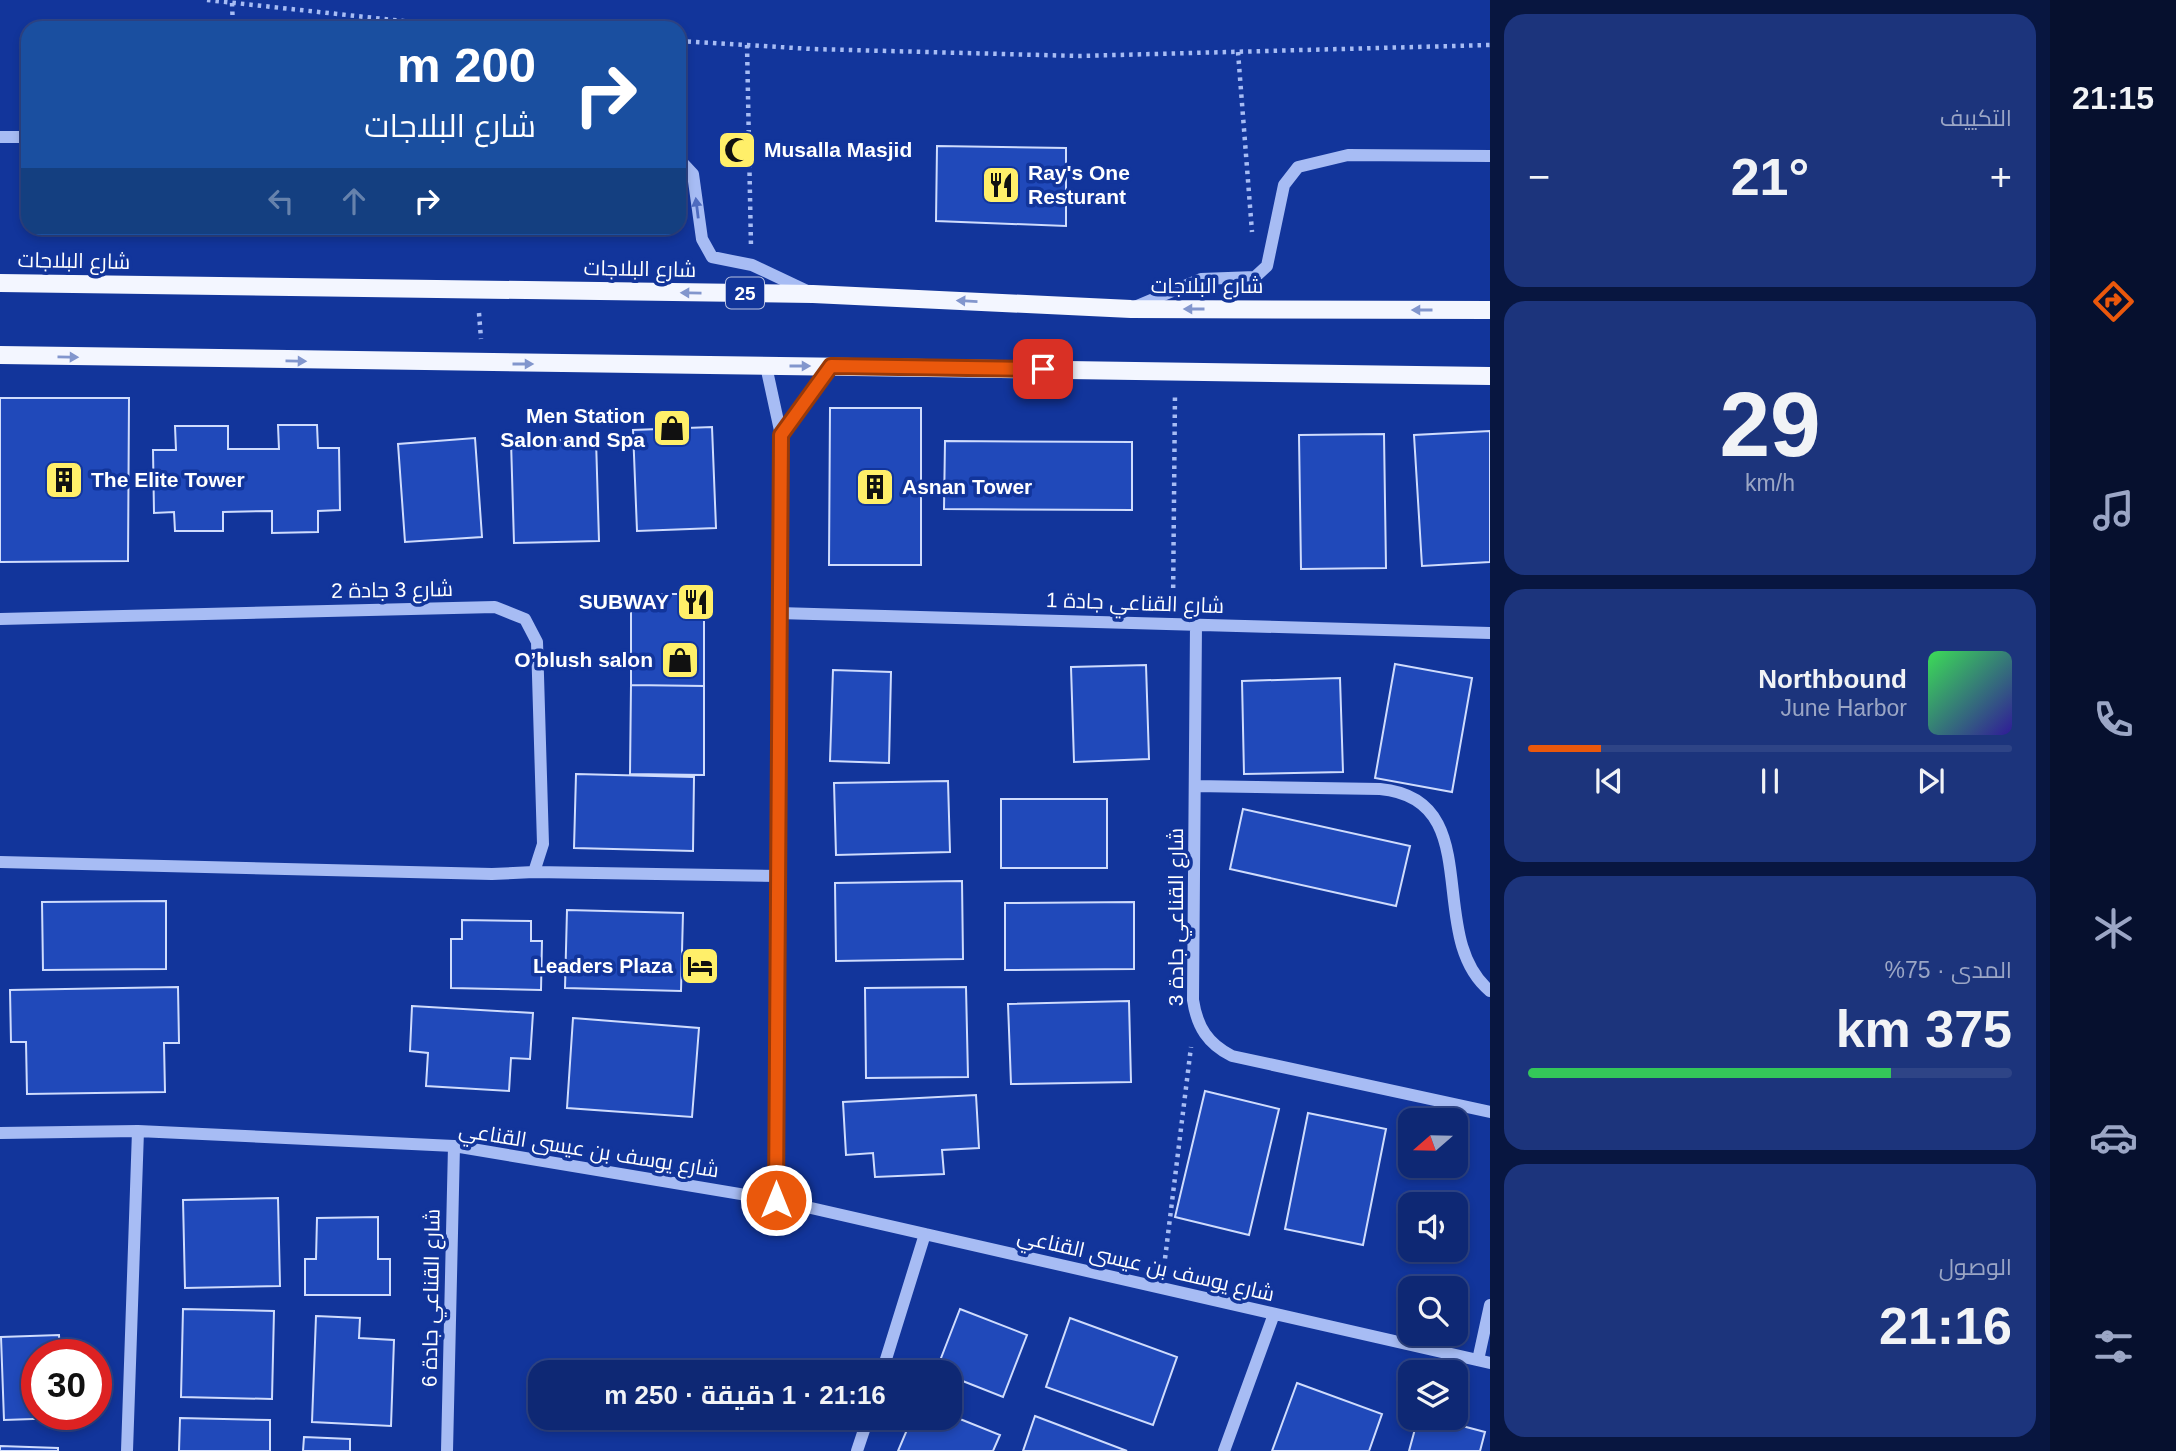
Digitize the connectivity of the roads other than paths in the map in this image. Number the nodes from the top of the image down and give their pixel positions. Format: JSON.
{"nodes":[{"id":1,"x":0,"y":137,"type":"edge"},
{"id":2,"x":21,"y":137,"type":"edge"},
{"id":3,"x":1490,"y":156,"type":"edge"},
{"id":4,"x":686,"y":166,"type":"edge"},
{"id":5,"x":0,"y":283,"type":"edge"},
{"id":6,"x":813,"y":295,"type":"junction"},
{"id":7,"x":1131,"y":309,"type":"junction"},
{"id":8,"x":1490,"y":310,"type":"edge"},
{"id":9,"x":0,"y":355,"type":"edge"},
{"id":10,"x":766,"y":366,"type":"junction"},
{"id":11,"x":831,"y":366,"type":"junction"},
{"id":12,"x":1490,"y":376,"type":"edge"},
{"id":13,"x":781,"y":435,"type":"junction"},
{"id":14,"x":778,"y":613,"type":"junction"},
{"id":15,"x":0,"y":620,"type":"edge"},
{"id":16,"x":1196,"y":624,"type":"junction"},
{"id":17,"x":1490,"y":633,"type":"edge"},
{"id":18,"x":1195,"y":786,"type":"junction"},
{"id":19,"x":0,"y":862,"type":"edge"},
{"id":20,"x":534,"y":872,"type":"junction"},
{"id":21,"x":779,"y":876,"type":"junction"},
{"id":22,"x":1490,"y":991,"type":"edge"},
{"id":23,"x":1490,"y":1112,"type":"edge"},
{"id":24,"x":138,"y":1131,"type":"junction"},
{"id":25,"x":0,"y":1133,"type":"edge"},
{"id":26,"x":454,"y":1146,"type":"junction"},
{"id":27,"x":776,"y":1200,"type":"junction"},
{"id":28,"x":925,"y":1234,"type":"junction"},
{"id":29,"x":1490,"y":1305,"type":"edge"},
{"id":30,"x":1273,"y":1314,"type":"junction"},
{"id":31,"x":886,"y":1360,"type":"edge"},
{"id":32,"x":1484,"y":1361,"type":"edge"},
{"id":33,"x":864,"y":1430,"type":"edge"},
{"id":34,"x":127,"y":1451,"type":"edge"},
{"id":35,"x":447,"y":1451,"type":"edge"},
{"id":36,"x":858,"y":1451,"type":"edge"},
{"id":37,"x":1224,"y":1451,"type":"edge"}],
"edges":[{"from":1,"to":2,"type":"street"},
{"from":3,"to":7,"type":"street"},
{"from":6,"to":4,"type":"street","one_way":true},
{"from":6,"to":5,"type":"main road","name":"شارع البلاجات","number":"25","one_way":true},
{"from":7,"to":6,"type":"main road","name":"شارع البلاجات","number":"25","one_way":true},
{"from":8,"to":7,"type":"main road","name":"شارع البلاجات","number":"25","one_way":true},
{"from":9,"to":10,"type":"main road","one_way":true},
{"from":10,"to":11,"type":"main road","one_way":true},
{"from":10,"to":13,"type":"street"},
{"from":11,"to":12,"type":"main road"},
{"from":11,"to":13,"type":"street"},
{"from":13,"to":14,"type":"street"},
{"from":14,"to":16,"type":"street","name":"شارع القناعي جادة 1"},
{"from":14,"to":21,"type":"street"},
{"from":15,"to":20,"type":"street","name":"شارع 3 جادة 2"},
{"from":16,"to":17,"type":"street","name":"شارع القناعي جادة 1"},
{"from":16,"to":18,"type":"street","name":"شارع القناعي جادة 3"},
{"from":18,"to":22,"type":"street"},
{"from":18,"to":23,"type":"street","name":"شارع القناعي جادة 3"},
{"from":19,"to":20,"type":"street"},
{"from":20,"to":21,"type":"street"},
{"from":21,"to":27,"type":"street"},
{"from":24,"to":25,"type":"street","name":"شارع يوسف بن عيسى القناعي"},
{"from":24,"to":26,"type":"street","name":"شارع يوسف بن عيسى القناعي"},
{"from":24,"to":34,"type":"street"},
{"from":26,"to":27,"type":"street","name":"شارع يوسف بن عيسى القناعي"},
{"from":26,"to":35,"type":"street","name":"شارع القناعي جادة 6"},
{"from":27,"to":28,"type":"street","name":"شارع يوسف بن عيسى القناعي"},
{"from":28,"to":30,"type":"street","name":"شارع يوسف بن عيسى القناعي"},
{"from":28,"to":31,"type":"street"},
{"from":29,"to":32,"type":"street"},
{"from":30,"to":32,"type":"street","name":"شارع يوسف بن عيسى القناعي"},
{"from":30,"to":37,"type":"street"},
{"from":33,"to":36,"type":"street"}]}
